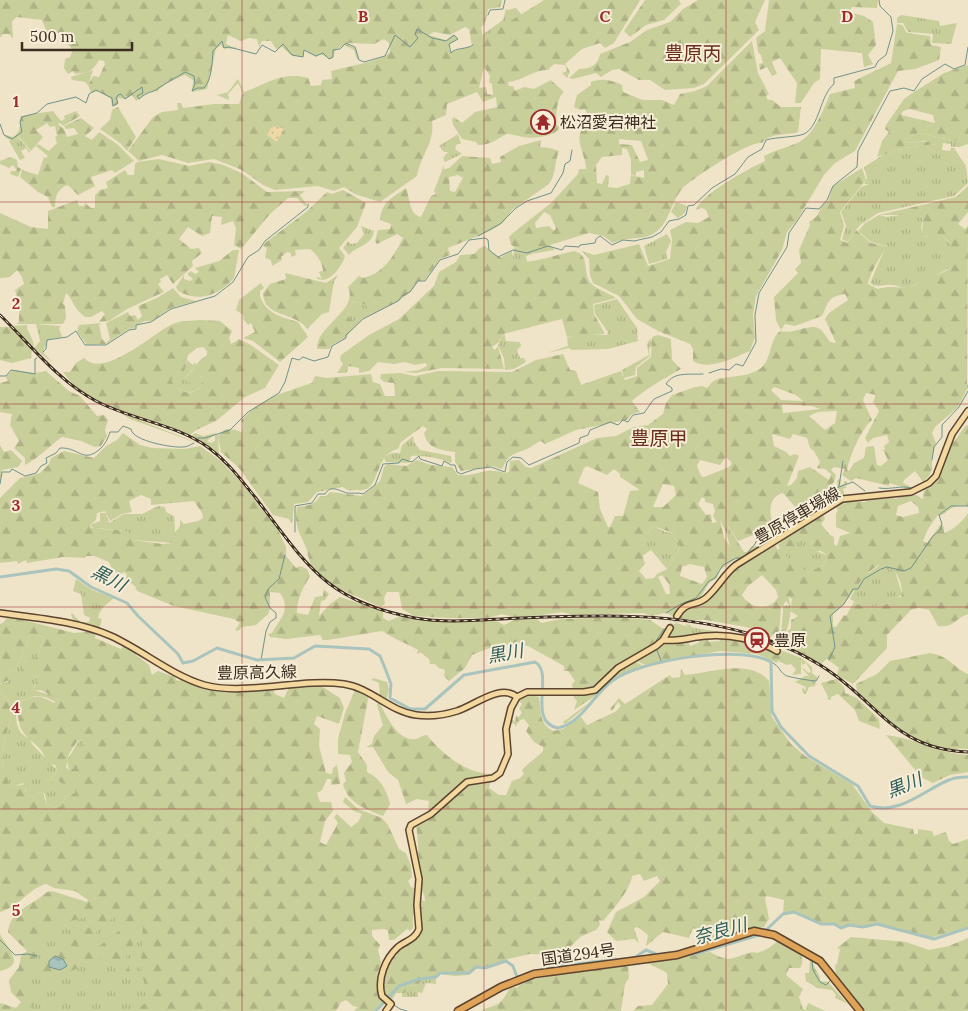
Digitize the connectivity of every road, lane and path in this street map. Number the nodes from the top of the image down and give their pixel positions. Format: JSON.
{"nodes":[{"id":1,"x":968,"y":411,"type":"edge"},
{"id":2,"x":0,"y":613,"type":"edge"},
{"id":3,"x":677,"y":616,"type":"tunnel mouth"},
{"id":4,"x":670,"y":628,"type":"tunnel mouth"},
{"id":5,"x":663,"y":640,"type":"junction"},
{"id":6,"x":776,"y":651,"type":"dead end"},
{"id":7,"x":517,"y":697,"type":"junction"},
{"id":8,"x":386,"y":1011,"type":"edge"},
{"id":9,"x":458,"y":1011,"type":"edge"},
{"id":10,"x":860,"y":1011,"type":"edge"}],
"edges":[{"from":1,"to":3,"type":"main road","name":"豊原停車場線"},
{"from":2,"to":7,"type":"main road","name":"豊原高久線"},
{"from":4,"to":5,"type":"main road"},
{"from":5,"to":6,"type":"main road"},
{"from":5,"to":7,"type":"main road","name":"豊原高久線"},
{"from":7,"to":8,"type":"main road"},
{"from":9,"to":10,"type":"highway","name":"国道294号"}]}
